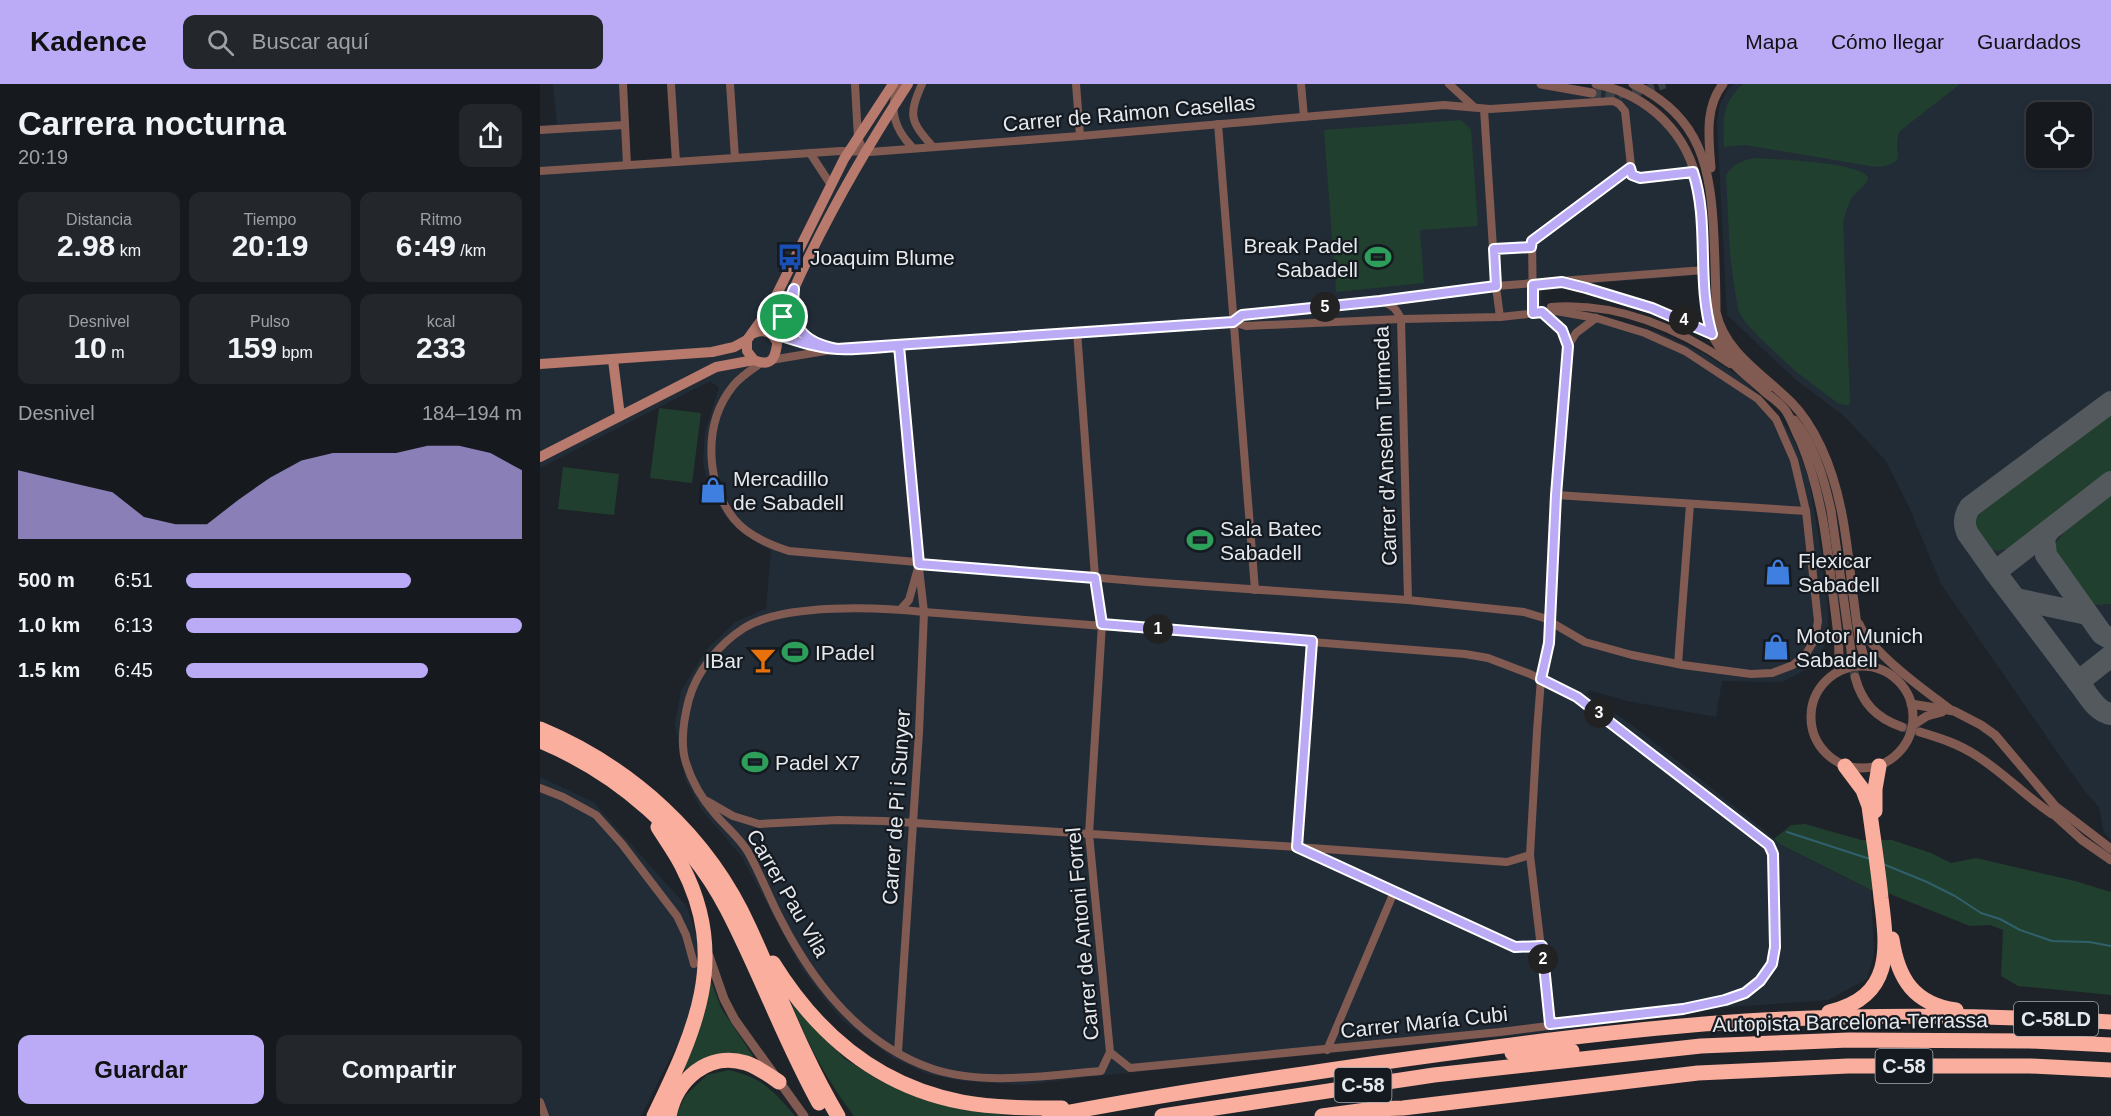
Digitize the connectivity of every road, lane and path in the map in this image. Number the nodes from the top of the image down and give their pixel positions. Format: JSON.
{"nodes":[{"id":1,"x":622,"y":84,"type":"edge"},
{"id":2,"x":671,"y":84,"type":"edge"},
{"id":3,"x":730,"y":84,"type":"edge"},
{"id":4,"x":855,"y":84,"type":"edge"},
{"id":5,"x":893,"y":84,"type":"edge"},
{"id":6,"x":900,"y":84,"type":"edge"},
{"id":7,"x":908,"y":84,"type":"edge"},
{"id":8,"x":922,"y":84,"type":"edge"},
{"id":9,"x":1076,"y":84,"type":"edge"},
{"id":10,"x":1301,"y":84,"type":"edge"},
{"id":11,"x":1449,"y":84,"type":"edge"},
{"id":12,"x":1541,"y":84,"type":"edge"},
{"id":13,"x":1633,"y":84,"type":"edge"},
{"id":14,"x":1723,"y":84,"type":"edge"},
{"id":15,"x":1594,"y":88,"type":"edge"},
{"id":16,"x":1475,"y":108,"type":"junction"},
{"id":17,"x":892,"y":109,"type":"junction"},
{"id":18,"x":1484,"y":109,"type":"junction"},
{"id":19,"x":1304,"y":117,"type":"junction"},
{"id":20,"x":1218,"y":124,"type":"junction"},
{"id":21,"x":625,"y":125,"type":"junction"},
{"id":22,"x":540,"y":130,"type":"edge"},
{"id":23,"x":1080,"y":136,"type":"junction"},
{"id":24,"x":858,"y":138,"type":"junction"},
{"id":25,"x":933,"y":147,"type":"junction"},
{"id":26,"x":913,"y":148,"type":"junction"},
{"id":27,"x":849,"y":150,"type":"junction"},
{"id":28,"x":864,"y":152,"type":"junction"},
{"id":29,"x":810,"y":153,"type":"junction"},
{"id":30,"x":735,"y":158,"type":"junction"},
{"id":31,"x":676,"y":162,"type":"junction"},
{"id":32,"x":627,"y":165,"type":"junction"},
{"id":33,"x":1630,"y":168,"type":"junction"},
{"id":34,"x":540,"y":171,"type":"edge"},
{"id":35,"x":1693,"y":172,"type":"junction"},
{"id":36,"x":831,"y":185,"type":"junction"},
{"id":37,"x":1712,"y":194,"type":"junction"},
{"id":38,"x":1531,"y":247,"type":"junction"},
{"id":39,"x":1494,"y":249,"type":"junction"},
{"id":40,"x":1704,"y":270,"type":"junction"},
{"id":41,"x":1562,"y":282,"type":"junction"},
{"id":42,"x":1533,"y":285,"type":"junction"},
{"id":43,"x":1496,"y":286,"type":"junction"},
{"id":44,"x":794,"y":289,"type":"junction"},
{"id":45,"x":1380,"y":301,"type":"junction"},
{"id":46,"x":1542,"y":312,"type":"junction"},
{"id":47,"x":1533,"y":313,"type":"junction"},
{"id":48,"x":1500,"y":317,"type":"junction"},
{"id":49,"x":1596,"y":318,"type":"junction"},
{"id":50,"x":1401,"y":319,"type":"junction"},
{"id":51,"x":1233,"y":322,"type":"junction"},
{"id":52,"x":1077,"y":332,"type":"junction"},
{"id":53,"x":1712,"y":334,"type":"junction"},
{"id":54,"x":751,"y":336,"type":"junction"},
{"id":55,"x":776,"y":337,"type":"junction"},
{"id":56,"x":899,"y":346,"type":"junction"},
{"id":57,"x":1568,"y":346,"type":"junction"},
{"id":58,"x":825,"y":347,"type":"junction"},
{"id":59,"x":837,"y":349,"type":"junction"},
{"id":60,"x":613,"y":360,"type":"junction"},
{"id":61,"x":762,"y":361,"type":"junction"},
{"id":62,"x":540,"y":364,"type":"edge"},
{"id":63,"x":1744,"y":374,"type":"junction"},
{"id":64,"x":1780,"y":392,"type":"junction"},
{"id":65,"x":1786,"y":411,"type":"junction"},
{"id":66,"x":620,"y":416,"type":"junction"},
{"id":67,"x":540,"y":457,"type":"edge"},
{"id":68,"x":1556,"y":495,"type":"junction"},
{"id":69,"x":1690,"y":504,"type":"junction"},
{"id":70,"x":1806,"y":511,"type":"junction"},
{"id":71,"x":919,"y":564,"type":"junction"},
{"id":72,"x":1095,"y":578,"type":"junction"},
{"id":73,"x":1255,"y":590,"type":"junction"},
{"id":74,"x":1408,"y":600,"type":"junction"},
{"id":75,"x":901,"y":609,"type":"junction"},
{"id":76,"x":924,"y":612,"type":"junction"},
{"id":77,"x":1857,"y":620,"type":"junction"},
{"id":78,"x":1549,"y":622,"type":"junction"},
{"id":79,"x":1102,"y":624,"type":"junction"},
{"id":80,"x":1312,"y":641,"type":"junction"},
{"id":81,"x":1852,"y":658,"type":"tunnel mouth"},
{"id":82,"x":1678,"y":664,"type":"junction"},
{"id":83,"x":1868,"y":666,"type":"junction"},
{"id":84,"x":1838,"y":672,"type":"junction"},
{"id":85,"x":1855,"y":676,"type":"tunnel mouth"},
{"id":86,"x":1541,"y":679,"type":"junction"},
{"id":87,"x":1911,"y":704,"type":"junction"},
{"id":88,"x":1953,"y":711,"type":"junction"},
{"id":89,"x":1902,"y":727,"type":"tunnel mouth"},
{"id":90,"x":1916,"y":728,"type":"junction"},
{"id":91,"x":540,"y":729,"type":"edge"},
{"id":92,"x":540,"y":741,"type":"edge"},
{"id":93,"x":2007,"y":750,"type":"junction"},
{"id":94,"x":1845,"y":766,"type":"junction"},
{"id":95,"x":1879,"y":766,"type":"junction"},
{"id":96,"x":540,"y":788,"type":"edge"},
{"id":97,"x":704,"y":800,"type":"junction"},
{"id":98,"x":643,"y":804,"type":"junction"},
{"id":99,"x":2052,"y":814,"type":"junction"},
{"id":100,"x":913,"y":823,"type":"junction"},
{"id":101,"x":1875,"y":832,"type":"junction"},
{"id":102,"x":1089,"y":834,"type":"junction"},
{"id":103,"x":1297,"y":847,"type":"junction"},
{"id":104,"x":2111,"y":849,"type":"edge"},
{"id":105,"x":1530,"y":855,"type":"junction"},
{"id":106,"x":2111,"y":860,"type":"edge"},
{"id":107,"x":1883,"y":887,"type":"junction"},
{"id":108,"x":1394,"y":891,"type":"junction"},
{"id":109,"x":749,"y":926,"type":"junction"},
{"id":110,"x":705,"y":945,"type":"junction"},
{"id":111,"x":1542,"y":946,"type":"junction"},
{"id":112,"x":694,"y":964,"type":"dead end"},
{"id":113,"x":1745,"y":993,"type":"joint"},
{"id":114,"x":2004,"y":1017,"type":"junction"},
{"id":115,"x":1746,"y":1021,"type":"junction"},
{"id":116,"x":2111,"y":1022,"type":"edge"},
{"id":117,"x":1550,"y":1024,"type":"junction"},
{"id":118,"x":2111,"y":1045,"type":"edge"},
{"id":119,"x":1701,"y":1046,"type":"junction"},
{"id":120,"x":1327,"y":1050,"type":"junction"},
{"id":121,"x":898,"y":1052,"type":"junction"},
{"id":122,"x":1110,"y":1052,"type":"junction"},
{"id":123,"x":1427,"y":1056,"type":"junction"},
{"id":124,"x":2111,"y":1070,"type":"edge"},
{"id":125,"x":818,"y":1080,"type":"junction"},
{"id":126,"x":779,"y":1082,"type":"junction"},
{"id":127,"x":540,"y":1102,"type":"edge"},
{"id":128,"x":1403,"y":1108,"type":"junction"},
{"id":129,"x":1086,"y":1109,"type":"junction"},
{"id":130,"x":545,"y":1116,"type":"edge"},
{"id":131,"x":654,"y":1116,"type":"edge"},
{"id":132,"x":669,"y":1116,"type":"edge"},
{"id":133,"x":804,"y":1116,"type":"edge"},
{"id":134,"x":826,"y":1116,"type":"edge"},
{"id":135,"x":838,"y":1116,"type":"edge"},
{"id":136,"x":846,"y":1116,"type":"edge"},
{"id":137,"x":1049,"y":1116,"type":"edge"},
{"id":138,"x":1162,"y":1116,"type":"edge"},
{"id":139,"x":1322,"y":1116,"type":"edge"},
{"id":140,"x":1384,"y":1116,"type":"edge"}],
"edges":[{"from":1,"to":21,"type":"street"},
{"from":2,"to":31,"type":"street"},
{"from":3,"to":30,"type":"street"},
{"from":4,"to":24,"type":"street"},
{"from":5,"to":24,"type":"main road"},
{"from":6,"to":17,"type":"street"},
{"from":7,"to":17,"type":"main road"},
{"from":8,"to":25,"type":"street"},
{"from":9,"to":23,"type":"street"},
{"from":10,"to":19,"type":"street"},
{"from":11,"to":16,"type":"street"},
{"from":12,"to":15,"type":"street"},
{"from":13,"to":37,"type":"street"},
{"from":14,"to":37,"type":"street"},
{"from":15,"to":35,"type":"street"},
{"from":16,"to":18,"type":"street","name":"Carrer de Raimon Casellas"},
{"from":16,"to":19,"type":"street","name":"Carrer de Raimon Casellas"},
{"from":17,"to":26,"type":"street"},
{"from":17,"to":28,"type":"main road"},
{"from":18,"to":33,"type":"street","name":"Carrer de Raimon Casellas"},
{"from":18,"to":39,"type":"street"},
{"from":19,"to":20,"type":"street","name":"Carrer de Raimon Casellas"},
{"from":20,"to":23,"type":"street","name":"Carrer de Raimon Casellas"},
{"from":20,"to":51,"type":"street"},
{"from":21,"to":22,"type":"street"},
{"from":21,"to":32,"type":"street"},
{"from":23,"to":25,"type":"street","name":"Carrer de Raimon Casellas"},
{"from":24,"to":27,"type":"main road"},
{"from":24,"to":28,"type":"street"},
{"from":25,"to":26,"type":"street","name":"Carrer de Raimon Casellas"},
{"from":26,"to":28,"type":"street","name":"Carrer de Raimon Casellas"},
{"from":27,"to":28,"type":"street","name":"Carrer de Raimon Casellas"},
{"from":27,"to":29,"type":"street","name":"Carrer de Raimon Casellas"},
{"from":27,"to":36,"type":"main road"},
{"from":28,"to":44,"type":"main road"},
{"from":29,"to":30,"type":"street","name":"Carrer de Raimon Casellas"},
{"from":29,"to":36,"type":"street"},
{"from":30,"to":31,"type":"street","name":"Carrer de Raimon Casellas"},
{"from":31,"to":32,"type":"street","name":"Carrer de Raimon Casellas"},
{"from":32,"to":34,"type":"street","name":"Carrer de Raimon Casellas"},
{"from":33,"to":35,"type":"street"},
{"from":33,"to":38,"type":"street"},
{"from":35,"to":40,"type":"street"},
{"from":36,"to":54,"type":"main road"},
{"from":37,"to":64,"type":"street"},
{"from":38,"to":39,"type":"street"},
{"from":38,"to":42,"type":"street"},
{"from":39,"to":43,"type":"street"},
{"from":40,"to":41,"type":"street"},
{"from":40,"to":53,"type":"street"},
{"from":41,"to":42,"type":"street"},
{"from":41,"to":53,"type":"street"},
{"from":42,"to":43,"type":"street"},
{"from":42,"to":47,"type":"street"},
{"from":43,"to":45,"type":"street"},
{"from":43,"to":48,"type":"street"},
{"from":44,"to":55,"type":"main road"},
{"from":44,"to":58,"type":"street"},
{"from":45,"to":50,"type":"street","name":"Carrer d'Anselm Turmeda"},
{"from":45,"to":51,"type":"street"},
{"from":46,"to":47,"type":"street"},
{"from":46,"to":49,"type":"street"},
{"from":46,"to":57,"type":"street"},
{"from":46,"to":63,"type":"street"},
{"from":47,"to":48,"type":"street"},
{"from":48,"to":50,"type":"street"},
{"from":49,"to":57,"type":"street"},
{"from":49,"to":70,"type":"street"},
{"from":50,"to":51,"type":"street"},
{"from":50,"to":74,"type":"street","name":"Carrer d'Anselm Turmeda"},
{"from":51,"to":52,"type":"street"},
{"from":51,"to":73,"type":"street"},
{"from":52,"to":56,"type":"street"},
{"from":52,"to":72,"type":"street","name":"Carrer de Antoni Forrel"},
{"from":53,"to":63,"type":"street"},
{"from":53,"to":64,"type":"street"},
{"from":54,"to":55,"type":"main road"},
{"from":54,"to":60,"type":"main road"},
{"from":54,"to":61,"type":"main road"},
{"from":55,"to":58,"type":"street"},
{"from":55,"to":61,"type":"main road"},
{"from":56,"to":59,"type":"street"},
{"from":56,"to":71,"type":"street","name":"Carrer de Pi i Sunyer"},
{"from":57,"to":68,"type":"street"},
{"from":58,"to":59,"type":"street"},
{"from":59,"to":61,"type":"street"},
{"from":60,"to":62,"type":"main road"},
{"from":60,"to":66,"type":"main road"},
{"from":61,"to":66,"type":"main road"},
{"from":61,"to":71,"type":"street"},
{"from":63,"to":65,"type":"street"},
{"from":64,"to":77,"type":"street"},
{"from":65,"to":81,"type":"street"},
{"from":65,"to":84,"type":"street"},
{"from":66,"to":67,"type":"main road"},
{"from":68,"to":69,"type":"street"},
{"from":68,"to":78,"type":"street"},
{"from":69,"to":70,"type":"street"},
{"from":69,"to":82,"type":"street"},
{"from":70,"to":82,"type":"street"},
{"from":71,"to":72,"type":"street"},
{"from":71,"to":75,"type":"street"},
{"from":71,"to":76,"type":"street","name":"Carrer de Pi i Sunyer"},
{"from":72,"to":73,"type":"street"},
{"from":72,"to":79,"type":"street","name":"Carrer de Antoni Forrel"},
{"from":73,"to":74,"type":"street"},
{"from":74,"to":78,"type":"street"},
{"from":75,"to":76,"type":"street","name":"Carrer Pau Vila"},
{"from":75,"to":97,"type":"street","name":"Carrer Pau Vila"},
{"from":76,"to":79,"type":"street","name":"Carrer Pau Vila"},
{"from":76,"to":100,"type":"street","name":"Carrer de Pi i Sunyer"},
{"from":77,"to":83,"type":"street"},
{"from":77,"to":88,"type":"street"},
{"from":78,"to":82,"type":"street"},
{"from":78,"to":86,"type":"street"},
{"from":79,"to":80,"type":"street","name":"Carrer Pau Vila"},
{"from":79,"to":102,"type":"street","name":"Carrer de Antoni Forrel"},
{"from":80,"to":86,"type":"street","name":"Carrer Pau Vila"},
{"from":80,"to":103,"type":"street"},
{"from":83,"to":84,"type":"street"},
{"from":83,"to":87,"type":"street"},
{"from":84,"to":94,"type":"street"},
{"from":85,"to":89,"type":"street"},
{"from":86,"to":105,"type":"street"},
{"from":86,"to":113,"type":"street","name":"Carrer Pau Vila"},
{"from":87,"to":88,"type":"street"},
{"from":87,"to":90,"type":"street"},
{"from":88,"to":90,"type":"street"},
{"from":88,"to":93,"type":"street"},
{"from":90,"to":95,"type":"street"},
{"from":90,"to":99,"type":"street"},
{"from":91,"to":109,"type":"highway"},
{"from":92,"to":98,"type":"highway"},
{"from":93,"to":99,"type":"street"},
{"from":93,"to":104,"type":"street"},
{"from":94,"to":95,"type":"street"},
{"from":94,"to":101,"type":"highway"},
{"from":95,"to":101,"type":"highway"},
{"from":96,"to":112,"type":"street"},
{"from":97,"to":100,"type":"street"},
{"from":97,"to":121,"type":"street","name":"Carrer Pau Vila"},
{"from":98,"to":110,"type":"highway"},
{"from":98,"to":134,"type":"highway"},
{"from":99,"to":106,"type":"street"},
{"from":100,"to":102,"type":"street"},
{"from":100,"to":121,"type":"street","name":"Carrer de Pi i Sunyer"},
{"from":101,"to":107,"type":"highway"},
{"from":102,"to":103,"type":"street"},
{"from":102,"to":122,"type":"street","name":"Carrer de Antoni Forrel"},
{"from":103,"to":105,"type":"street"},
{"from":103,"to":108,"type":"street"},
{"from":105,"to":111,"type":"street"},
{"from":107,"to":114,"type":"highway"},
{"from":107,"to":115,"type":"highway"},
{"from":108,"to":111,"type":"street"},
{"from":108,"to":120,"type":"street"},
{"from":109,"to":125,"type":"highway"},
{"from":109,"to":129,"type":"highway"},
{"from":110,"to":126,"type":"street"},
{"from":110,"to":131,"type":"highway"},
{"from":111,"to":117,"type":"street"},
{"from":113,"to":117,"type":"street","name":"Carrer María Cubi"},
{"from":114,"to":115,"type":"highway","number":"C-58LD"},
{"from":114,"to":116,"type":"highway","number":"C-58LD"},
{"from":115,"to":123,"type":"highway","number":"C-58LD"},
{"from":117,"to":120,"type":"street","name":"Carrer María Cubi"},
{"from":118,"to":119,"type":"highway","name":"Autopista Barcelona-Terrassa","number":"C-58"},
{"from":119,"to":123,"type":"highway"},
{"from":119,"to":138,"type":"highway","name":"Autopista Barcelona-Terrassa","number":"C-58"},
{"from":120,"to":122,"type":"street","name":"Carrer María Cubi"},
{"from":121,"to":122,"type":"street","name":"Carrer de Antoni Forrel"},
{"from":123,"to":129,"type":"highway","number":"C-58LD"},
{"from":124,"to":128,"type":"highway","name":"Autopista Barcelona-Terrassa","number":"C-58"},
{"from":125,"to":135,"type":"highway"},
{"from":125,"to":136,"type":"street"},
{"from":126,"to":132,"type":"highway"},
{"from":126,"to":133,"type":"street"},
{"from":127,"to":130,"type":"street"},
{"from":128,"to":139,"type":"highway","name":"Autopista Barcelona-Terrassa","number":"C-58"},
{"from":128,"to":140,"type":"highway"},
{"from":129,"to":137,"type":"highway","number":"C-58LD"}]}
